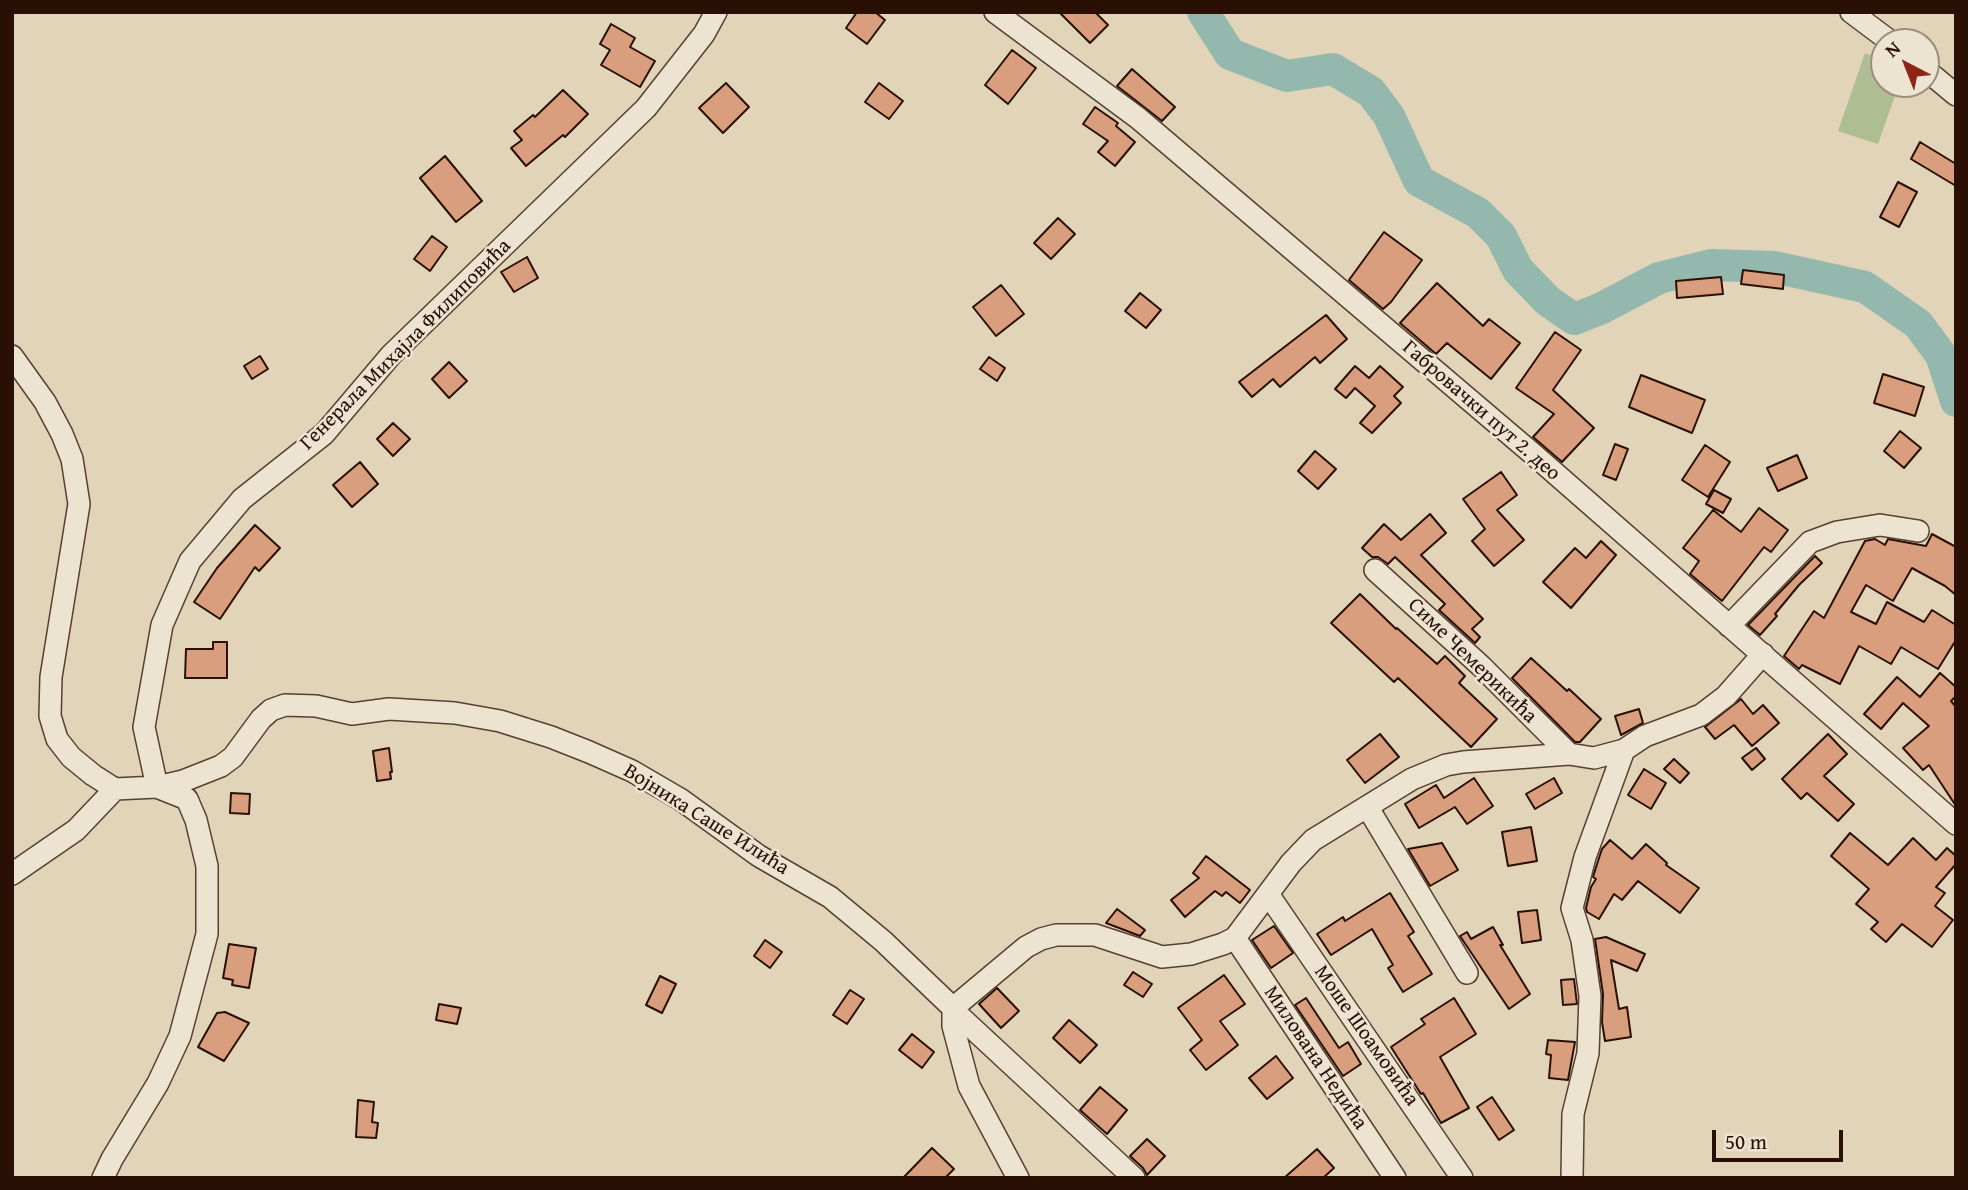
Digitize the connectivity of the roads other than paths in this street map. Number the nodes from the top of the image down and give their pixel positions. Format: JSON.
{"nodes":[{"id":1,"x":716,"y":12,"type":"edge"},
{"id":2,"x":995,"y":12,"type":"edge"},
{"id":3,"x":1851,"y":12,"type":"edge"},
{"id":4,"x":1872,"y":28,"type":"edge"},
{"id":5,"x":1940,"y":82,"type":"edge"},
{"id":6,"x":1956,"y":95,"type":"edge"},
{"id":7,"x":12,"y":356,"type":"edge"},
{"id":8,"x":1918,"y":531,"type":"dead end"},
{"id":9,"x":1375,"y":570,"type":"dead end"},
{"id":10,"x":1729,"y":626,"type":"junction"},
{"id":11,"x":1763,"y":654,"type":"junction"},
{"id":12,"x":1624,"y":750,"type":"junction"},
{"id":13,"x":1569,"y":754,"type":"junction"},
{"id":14,"x":157,"y":787,"type":"junction"},
{"id":15,"x":115,"y":789,"type":"junction"},
{"id":16,"x":1368,"y":808,"type":"junction"},
{"id":17,"x":1956,"y":824,"type":"edge"},
{"id":18,"x":12,"y":874,"type":"edge"},
{"id":19,"x":1268,"y":894,"type":"junction"},
{"id":20,"x":1235,"y":938,"type":"junction"},
{"id":21,"x":1467,"y":973,"type":"dead end"},
{"id":22,"x":954,"y":1015,"type":"junction"},
{"id":23,"x":103,"y":1178,"type":"edge"},
{"id":24,"x":1018,"y":1178,"type":"edge"},
{"id":25,"x":1134,"y":1178,"type":"edge"},
{"id":26,"x":1395,"y":1178,"type":"edge"},
{"id":27,"x":1462,"y":1178,"type":"edge"},
{"id":28,"x":1572,"y":1178,"type":"edge"}],
"edges":[{"from":1,"to":14,"type":"street","name":"Генерала Михајла Филиповића"},
{"from":2,"to":10,"type":"street","name":"Габровачки пут 2. део"},
{"from":3,"to":4,"type":"street"},
{"from":5,"to":6,"type":"street"},
{"from":7,"to":15,"type":"street"},
{"from":8,"to":10,"type":"street"},
{"from":9,"to":13,"type":"street","name":"Симе Чемерикића"},
{"from":10,"to":11,"type":"street","name":"Габровачки пут 2. део"},
{"from":11,"to":12,"type":"street"},
{"from":11,"to":17,"type":"street","name":"Габровачки пут 2. део"},
{"from":12,"to":13,"type":"street"},
{"from":12,"to":28,"type":"street"},
{"from":13,"to":16,"type":"street"},
{"from":14,"to":15,"type":"street","name":"Војника Саше Илића"},
{"from":14,"to":22,"type":"street","name":"Војника Саше Илића"},
{"from":14,"to":23,"type":"street"},
{"from":15,"to":18,"type":"street"},
{"from":16,"to":19,"type":"street"},
{"from":16,"to":21,"type":"street"},
{"from":19,"to":20,"type":"street"},
{"from":19,"to":27,"type":"street","name":"Моше Шоамовића"},
{"from":20,"to":22,"type":"street"},
{"from":20,"to":26,"type":"street","name":"Милована Недића"},
{"from":22,"to":24,"type":"street"},
{"from":22,"to":25,"type":"street","name":"Војника Саше Илића"}]}
